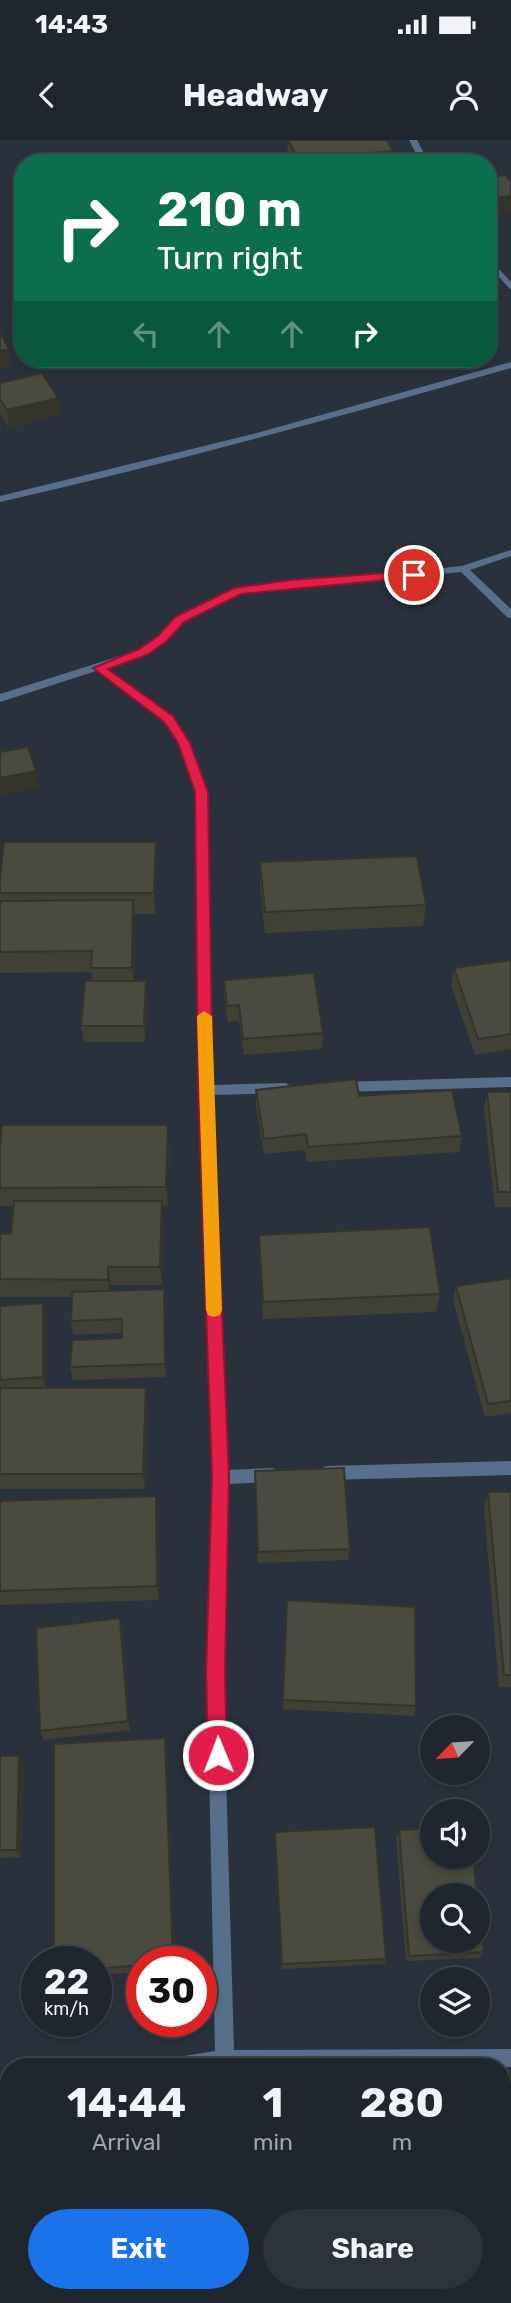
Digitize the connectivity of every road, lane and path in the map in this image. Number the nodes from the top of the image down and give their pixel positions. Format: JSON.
{"nodes":[{"id":1,"x":497,"y":270,"type":"edge"},
{"id":2,"x":511,"y":287,"type":"edge"},
{"id":3,"x":511,"y":365,"type":"edge"},
{"id":4,"x":0,"y":499,"type":"edge"},
{"id":5,"x":511,"y":553,"type":"edge"},
{"id":6,"x":463,"y":569,"type":"junction"},
{"id":7,"x":511,"y":615,"type":"edge"},
{"id":8,"x":99,"y":668,"type":"junction"},
{"id":9,"x":0,"y":698,"type":"edge"},
{"id":10,"x":511,"y":1082,"type":"edge"},
{"id":11,"x":330,"y":1087,"type":"edge"},
{"id":12,"x":303,"y":1088,"type":"edge"},
{"id":13,"x":205,"y":1090,"type":"junction"},
{"id":14,"x":511,"y":1468,"type":"edge"},
{"id":15,"x":317,"y":1474,"type":"edge"},
{"id":16,"x":290,"y":1475,"type":"edge"},
{"id":17,"x":220,"y":1477,"type":"junction"},
{"id":18,"x":225,"y":2058,"type":"edge"}],
"edges":[{"from":1,"to":2,"type":"street"},
{"from":3,"to":4,"type":"street"},
{"from":5,"to":6,"type":"street"},
{"from":6,"to":7,"type":"street"},
{"from":6,"to":8,"type":"street"},
{"from":8,"to":9,"type":"street"},
{"from":8,"to":13,"type":"street"},
{"from":10,"to":11,"type":"street"},
{"from":12,"to":13,"type":"street"},
{"from":13,"to":17,"type":"street"},
{"from":14,"to":15,"type":"street"},
{"from":16,"to":17,"type":"street"},
{"from":17,"to":18,"type":"street"}]}
